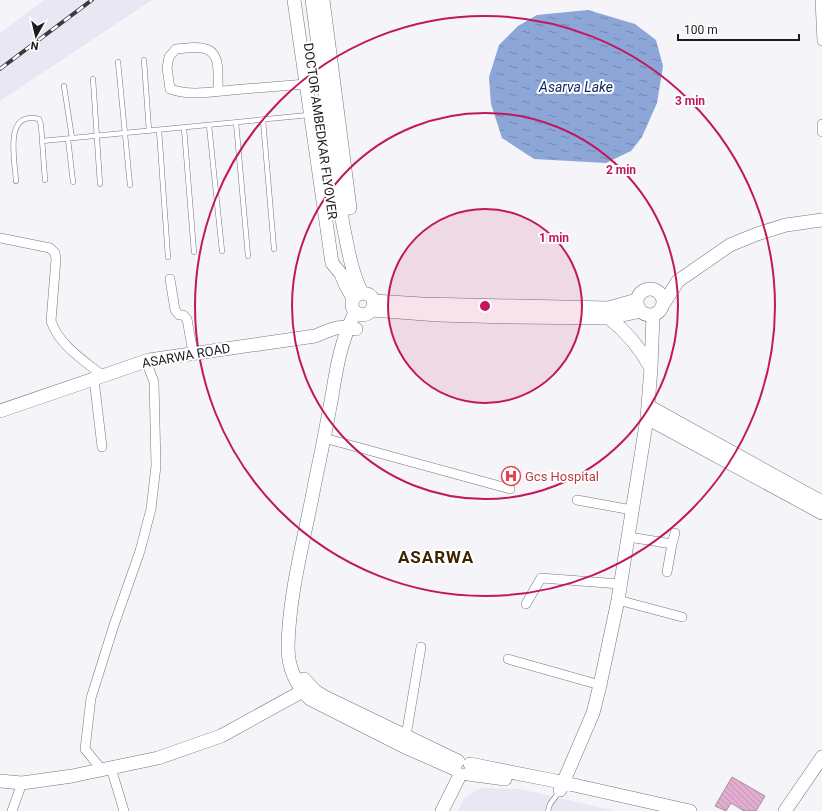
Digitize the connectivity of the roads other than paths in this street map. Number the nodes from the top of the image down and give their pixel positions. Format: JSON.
{"nodes":[{"id":1,"x":294,"y":0,"type":"edge"},
{"id":2,"x":303,"y":0,"type":"edge"},
{"id":3,"x":312,"y":0,"type":"edge"},
{"id":4,"x":323,"y":0,"type":"edge"},
{"id":5,"x":820,"y":0,"type":"edge"},
{"id":6,"x":822,"y":41,"type":"edge"},
{"id":7,"x":144,"y":60,"type":"dead end"},
{"id":8,"x":118,"y":62,"type":"dead end"},
{"id":9,"x":93,"y":79,"type":"dead end"},
{"id":10,"x":306,"y":84,"type":"junction"},
{"id":11,"x":64,"y":86,"type":"dead end"},
{"id":12,"x":218,"y":91,"type":"junction"},
{"id":13,"x":311,"y":115,"type":"junction"},
{"id":14,"x":263,"y":120,"type":"junction"},
{"id":15,"x":236,"y":122,"type":"junction"},
{"id":16,"x":822,"y":124,"type":"edge"},
{"id":17,"x":209,"y":125,"type":"junction"},
{"id":18,"x":184,"y":128,"type":"junction"},
{"id":19,"x":159,"y":130,"type":"junction"},
{"id":20,"x":149,"y":131,"type":"junction"},
{"id":21,"x":822,"y":132,"type":"edge"},
{"id":22,"x":125,"y":133,"type":"junction"},
{"id":23,"x":96,"y":136,"type":"junction"},
{"id":24,"x":70,"y":139,"type":"junction"},
{"id":25,"x":42,"y":141,"type":"junction"},
{"id":26,"x":16,"y":180,"type":"dead end"},
{"id":27,"x":45,"y":180,"type":"dead end"},
{"id":28,"x":73,"y":182,"type":"dead end"},
{"id":29,"x":100,"y":184,"type":"dead end"},
{"id":30,"x":130,"y":185,"type":"dead end"},
{"id":31,"x":822,"y":220,"type":"edge"},
{"id":32,"x":0,"y":238,"type":"edge"},
{"id":33,"x":274,"y":249,"type":"dead end"},
{"id":34,"x":222,"y":251,"type":"dead end"},
{"id":35,"x":194,"y":252,"type":"dead end"},
{"id":36,"x":248,"y":256,"type":"dead end"},
{"id":37,"x":168,"y":257,"type":"dead end"},
{"id":38,"x":346,"y":267,"type":"junction"},
{"id":39,"x":170,"y":279,"type":"dead end"},
{"id":40,"x":678,"y":281,"type":"junction"},
{"id":41,"x":654,"y":289,"type":"junction"},
{"id":42,"x":358,"y":295,"type":"junction"},
{"id":43,"x":664,"y":303,"type":"junction"},
{"id":44,"x":644,"y":309,"type":"junction"},
{"id":45,"x":366,"y":310,"type":"junction"},
{"id":46,"x":489,"y":311,"type":"junction"},
{"id":47,"x":609,"y":318,"type":"junction"},
{"id":48,"x":350,"y":331,"type":"junction"},
{"id":49,"x":193,"y":353,"type":"junction"},
{"id":50,"x":146,"y":361,"type":"junction"},
{"id":51,"x":651,"y":368,"type":"junction"},
{"id":52,"x":98,"y":377,"type":"junction"},
{"id":53,"x":0,"y":411,"type":"edge"},
{"id":54,"x":648,"y":412,"type":"junction"},
{"id":55,"x":328,"y":439,"type":"junction"},
{"id":56,"x":102,"y":447,"type":"dead end"},
{"id":57,"x":510,"y":489,"type":"dead end"},
{"id":58,"x":577,"y":500,"type":"dead end"},
{"id":59,"x":822,"y":502,"type":"edge"},
{"id":60,"x":632,"y":510,"type":"junction"},
{"id":61,"x":822,"y":513,"type":"edge"},
{"id":62,"x":674,"y":533,"type":"dead end"},
{"id":63,"x":629,"y":537,"type":"junction"},
{"id":64,"x":672,"y":544,"type":"junction"},
{"id":65,"x":667,"y":572,"type":"dead end"},
{"id":66,"x":620,"y":584,"type":"junction"},
{"id":67,"x":618,"y":600,"type":"junction"},
{"id":68,"x":526,"y":604,"type":"dead end"},
{"id":69,"x":682,"y":617,"type":"dead end"},
{"id":70,"x":421,"y":647,"type":"dead end"},
{"id":71,"x":508,"y":659,"type":"dead end"},
{"id":72,"x":600,"y":685,"type":"junction"},
{"id":73,"x":306,"y":689,"type":"junction"},
{"id":74,"x":406,"y":736,"type":"junction"},
{"id":75,"x":822,"y":757,"type":"edge"},
{"id":76,"x":107,"y":769,"type":"junction"},
{"id":77,"x":462,"y":769,"type":"junction"},
{"id":78,"x":0,"y":781,"type":"edge"},
{"id":79,"x":22,"y":783,"type":"junction"},
{"id":80,"x":562,"y":786,"type":"junction"},
{"id":81,"x":12,"y":811,"type":"edge"},
{"id":82,"x":124,"y":811,"type":"edge"},
{"id":83,"x":442,"y":811,"type":"edge"},
{"id":84,"x":548,"y":811,"type":"edge"},
{"id":85,"x":653,"y":811,"type":"edge"},
{"id":86,"x":690,"y":811,"type":"edge"},
{"id":87,"x":785,"y":811,"type":"edge"}],
"edges":[{"from":1,"to":10,"type":"street"},
{"from":2,"to":38,"type":"street","name":"DOCTOR AMBEDKAR FLYOVER"},
{"from":3,"to":38,"type":"street","name":"DOCTOR AMBEDKAR FLYOVER"},
{"from":4,"to":38,"type":"street"},
{"from":5,"to":6,"type":"street"},
{"from":7,"to":20,"type":"lane"},
{"from":8,"to":22,"type":"lane"},
{"from":9,"to":23,"type":"lane"},
{"from":10,"to":12,"type":"street"},
{"from":10,"to":13,"type":"street"},
{"from":11,"to":24,"type":"lane"},
{"from":12,"to":12,"type":"street"},
{"from":13,"to":14,"type":"lane"},
{"from":13,"to":38,"type":"street"},
{"from":14,"to":15,"type":"lane"},
{"from":14,"to":33,"type":"lane"},
{"from":15,"to":17,"type":"lane"},
{"from":15,"to":36,"type":"lane"},
{"from":16,"to":21,"type":"street"},
{"from":17,"to":18,"type":"lane"},
{"from":17,"to":34,"type":"lane"},
{"from":18,"to":19,"type":"lane"},
{"from":18,"to":35,"type":"lane"},
{"from":19,"to":20,"type":"lane"},
{"from":19,"to":37,"type":"lane"},
{"from":20,"to":22,"type":"lane"},
{"from":22,"to":23,"type":"lane"},
{"from":22,"to":30,"type":"lane"},
{"from":23,"to":24,"type":"lane"},
{"from":23,"to":29,"type":"lane"},
{"from":24,"to":25,"type":"lane"},
{"from":24,"to":28,"type":"lane"},
{"from":25,"to":26,"type":"lane"},
{"from":25,"to":27,"type":"lane"},
{"from":31,"to":40,"type":"street"},
{"from":32,"to":52,"type":"street"},
{"from":38,"to":42,"type":"street"},
{"from":39,"to":49,"type":"street"},
{"from":40,"to":41,"type":"street"},
{"from":40,"to":43,"type":"street"},
{"from":41,"to":43,"type":"street"},
{"from":41,"to":44,"type":"street"},
{"from":42,"to":45,"type":"street"},
{"from":42,"to":45,"type":"street"},
{"from":43,"to":44,"type":"street"},
{"from":44,"to":46,"type":"street"},
{"from":44,"to":47,"type":"street"},
{"from":44,"to":51,"type":"street"},
{"from":45,"to":46,"type":"street"},
{"from":45,"to":46,"type":"street"},
{"from":45,"to":48,"type":"street"},
{"from":46,"to":47,"type":"street"},
{"from":47,"to":51,"type":"street"},
{"from":48,"to":49,"type":"street","name":"ASARWA ROAD"},
{"from":48,"to":55,"type":"street"},
{"from":49,"to":50,"type":"street","name":"ASARWA ROAD"},
{"from":50,"to":52,"type":"street","name":"ASARWA ROAD"},
{"from":50,"to":76,"type":"street"},
{"from":51,"to":54,"type":"street"},
{"from":52,"to":53,"type":"street","name":"ASARWA ROAD"},
{"from":52,"to":56,"type":"street"},
{"from":54,"to":59,"type":"street"},
{"from":54,"to":60,"type":"street"},
{"from":54,"to":61,"type":"street"},
{"from":55,"to":57,"type":"street"},
{"from":55,"to":73,"type":"street"},
{"from":58,"to":60,"type":"street"},
{"from":60,"to":63,"type":"street"},
{"from":62,"to":64,"type":"street"},
{"from":63,"to":64,"type":"street"},
{"from":63,"to":66,"type":"street"},
{"from":64,"to":65,"type":"street"},
{"from":66,"to":67,"type":"street"},
{"from":66,"to":68,"type":"street"},
{"from":67,"to":69,"type":"street"},
{"from":67,"to":72,"type":"street"},
{"from":70,"to":74,"type":"street"},
{"from":71,"to":72,"type":"street"},
{"from":72,"to":80,"type":"street"},
{"from":73,"to":74,"type":"street"},
{"from":73,"to":76,"type":"street"},
{"from":73,"to":77,"type":"street"},
{"from":74,"to":77,"type":"street"},
{"from":75,"to":87,"type":"street"},
{"from":76,"to":79,"type":"street"},
{"from":76,"to":82,"type":"street"},
{"from":77,"to":80,"type":"street"},
{"from":77,"to":83,"type":"street"},
{"from":78,"to":79,"type":"street"},
{"from":79,"to":81,"type":"street"},
{"from":80,"to":84,"type":"lane"},
{"from":80,"to":85,"type":"street"},
{"from":80,"to":86,"type":"street"}]}
